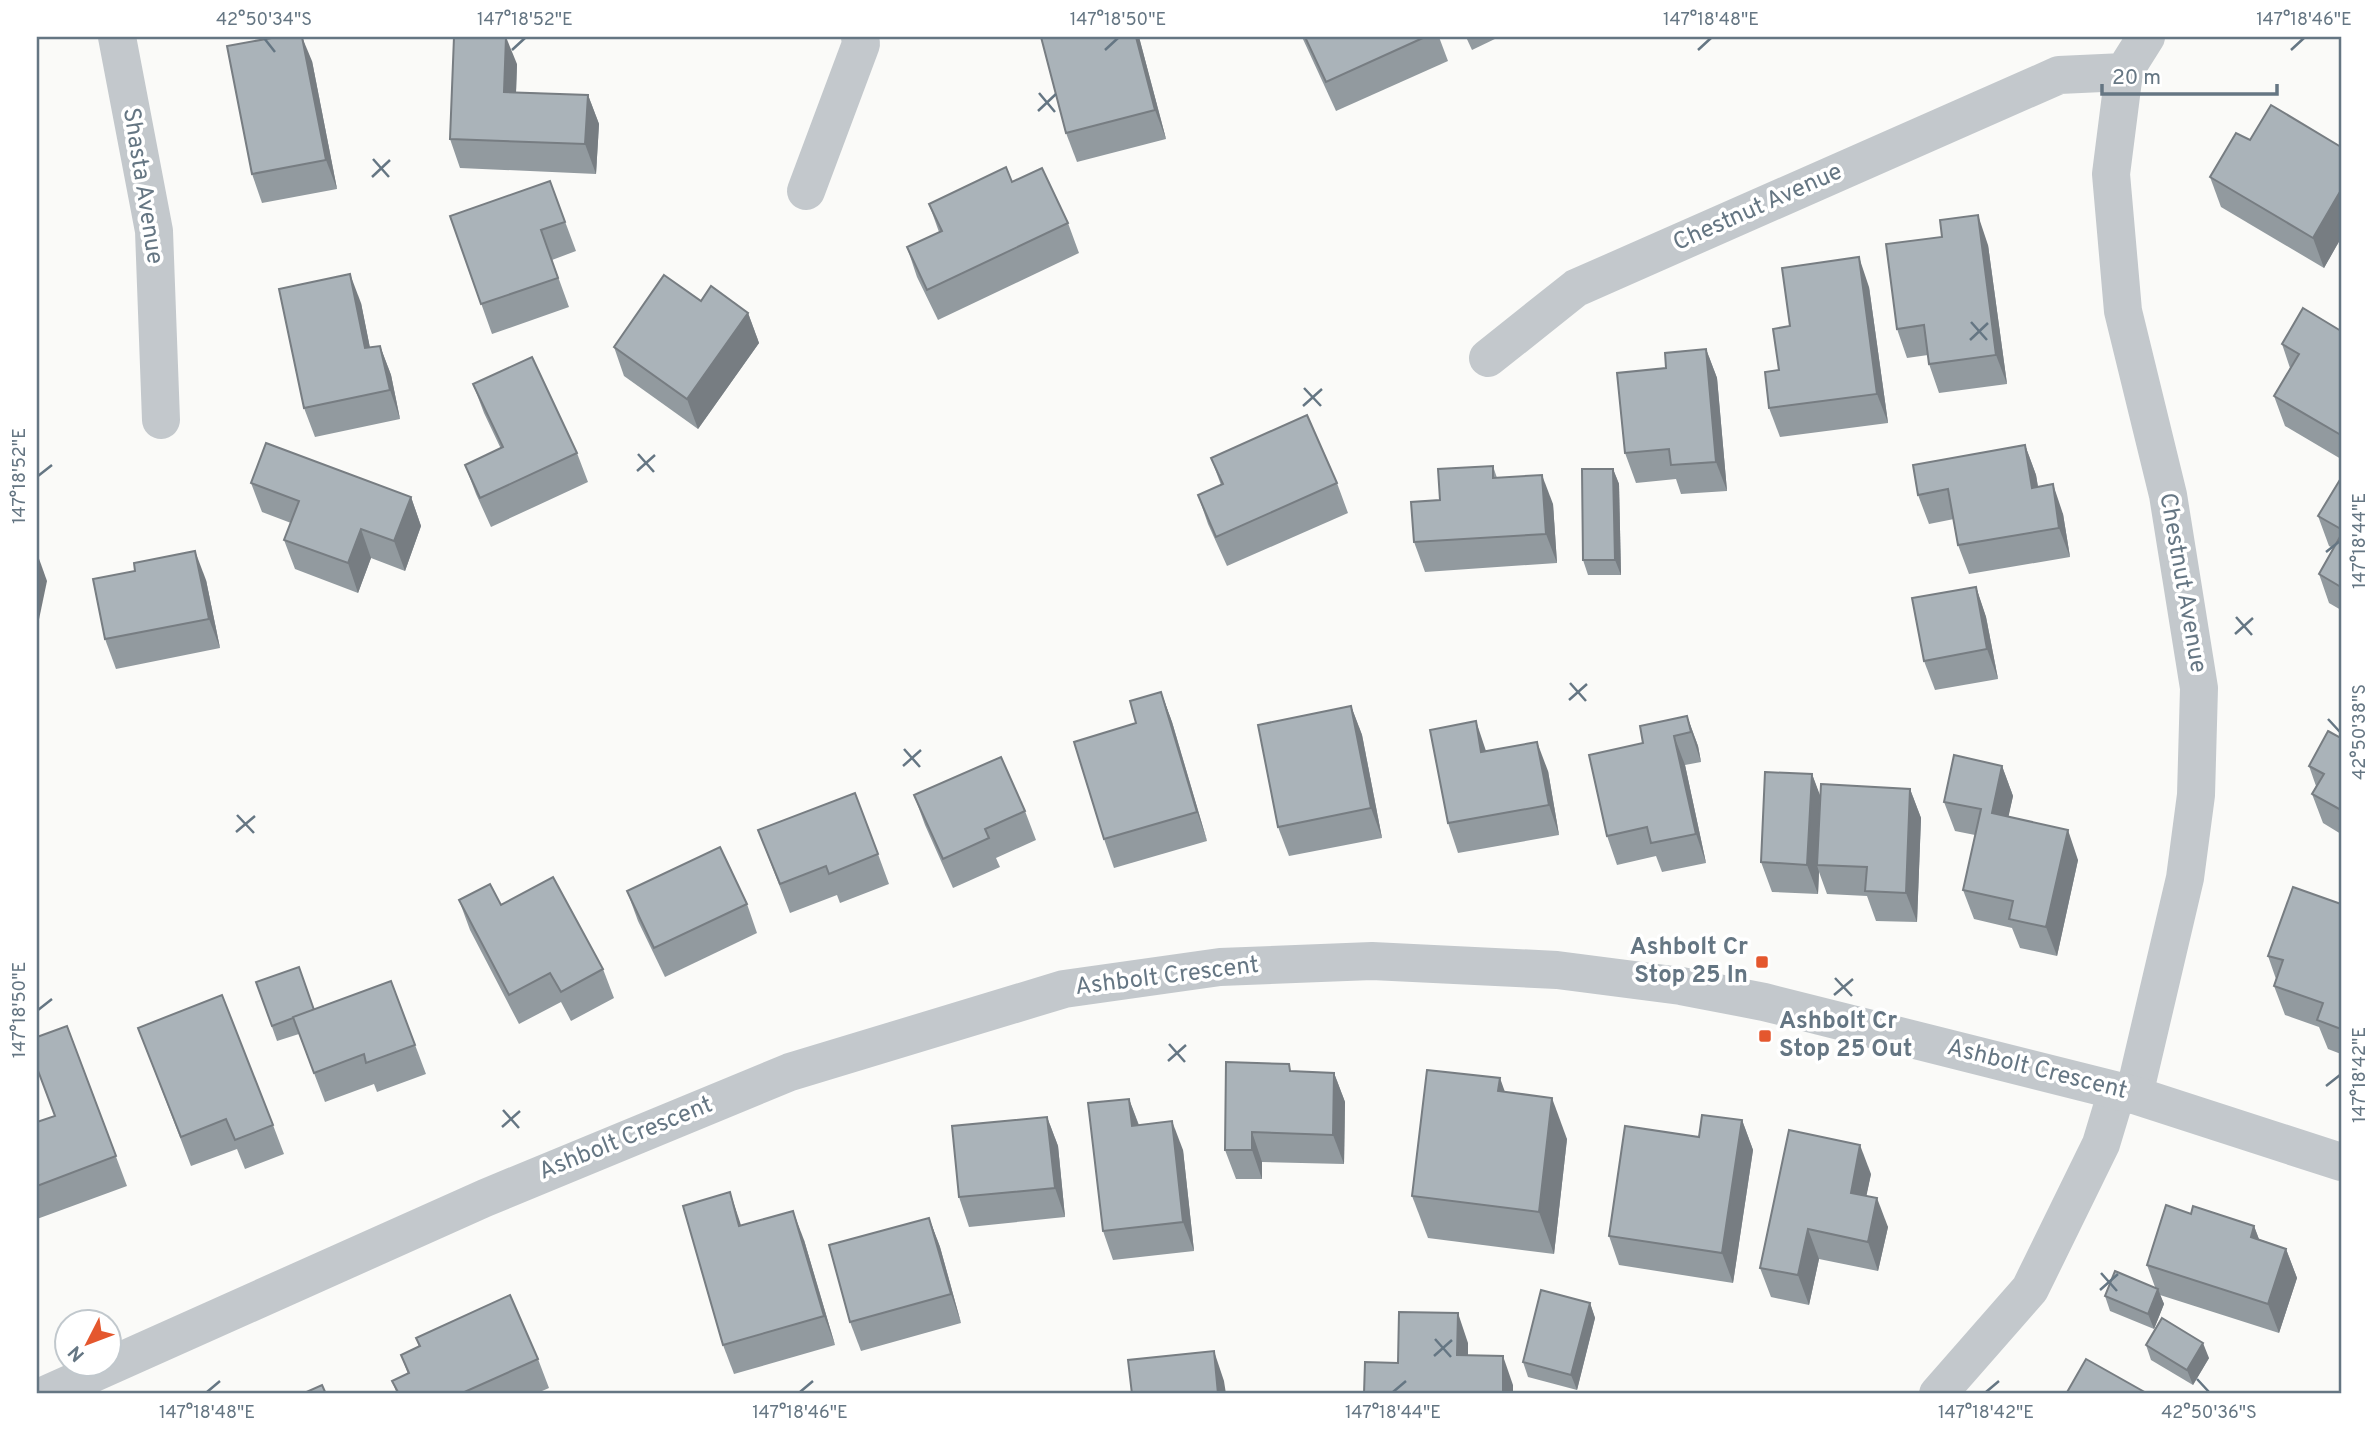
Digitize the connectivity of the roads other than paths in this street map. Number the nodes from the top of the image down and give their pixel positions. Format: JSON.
{"nodes":[{"id":1,"x":117,"y":37,"type":"edge"},
{"id":2,"x":860,"y":37,"type":"edge"},
{"id":3,"x":2146,"y":37,"type":"edge"},
{"id":4,"x":2124,"y":72,"type":"junction"},
{"id":5,"x":806,"y":191,"type":"dead end"},
{"id":6,"x":1488,"y":358,"type":"dead end"},
{"id":7,"x":161,"y":420,"type":"dead end"},
{"id":8,"x":2126,"y":1093,"type":"junction"},
{"id":9,"x":2341,"y":1161,"type":"edge"},
{"id":10,"x":47,"y":1394,"type":"edge"},
{"id":11,"x":1938,"y":1394,"type":"edge"}],
"edges":[{"from":1,"to":7,"type":"street","name":"Shasta Avenue"},
{"from":2,"to":5,"type":"street"},
{"from":3,"to":4,"type":"street","name":"Chestnut Avenue"},
{"from":4,"to":6,"type":"street","name":"Chestnut Avenue"},
{"from":4,"to":8,"type":"street","name":"Chestnut Avenue"},
{"from":8,"to":9,"type":"street","name":"Ashbolt Crescent"},
{"from":8,"to":10,"type":"street","name":"Ashbolt Crescent"},
{"from":8,"to":11,"type":"street","name":"Chestnut Avenue"}]}
